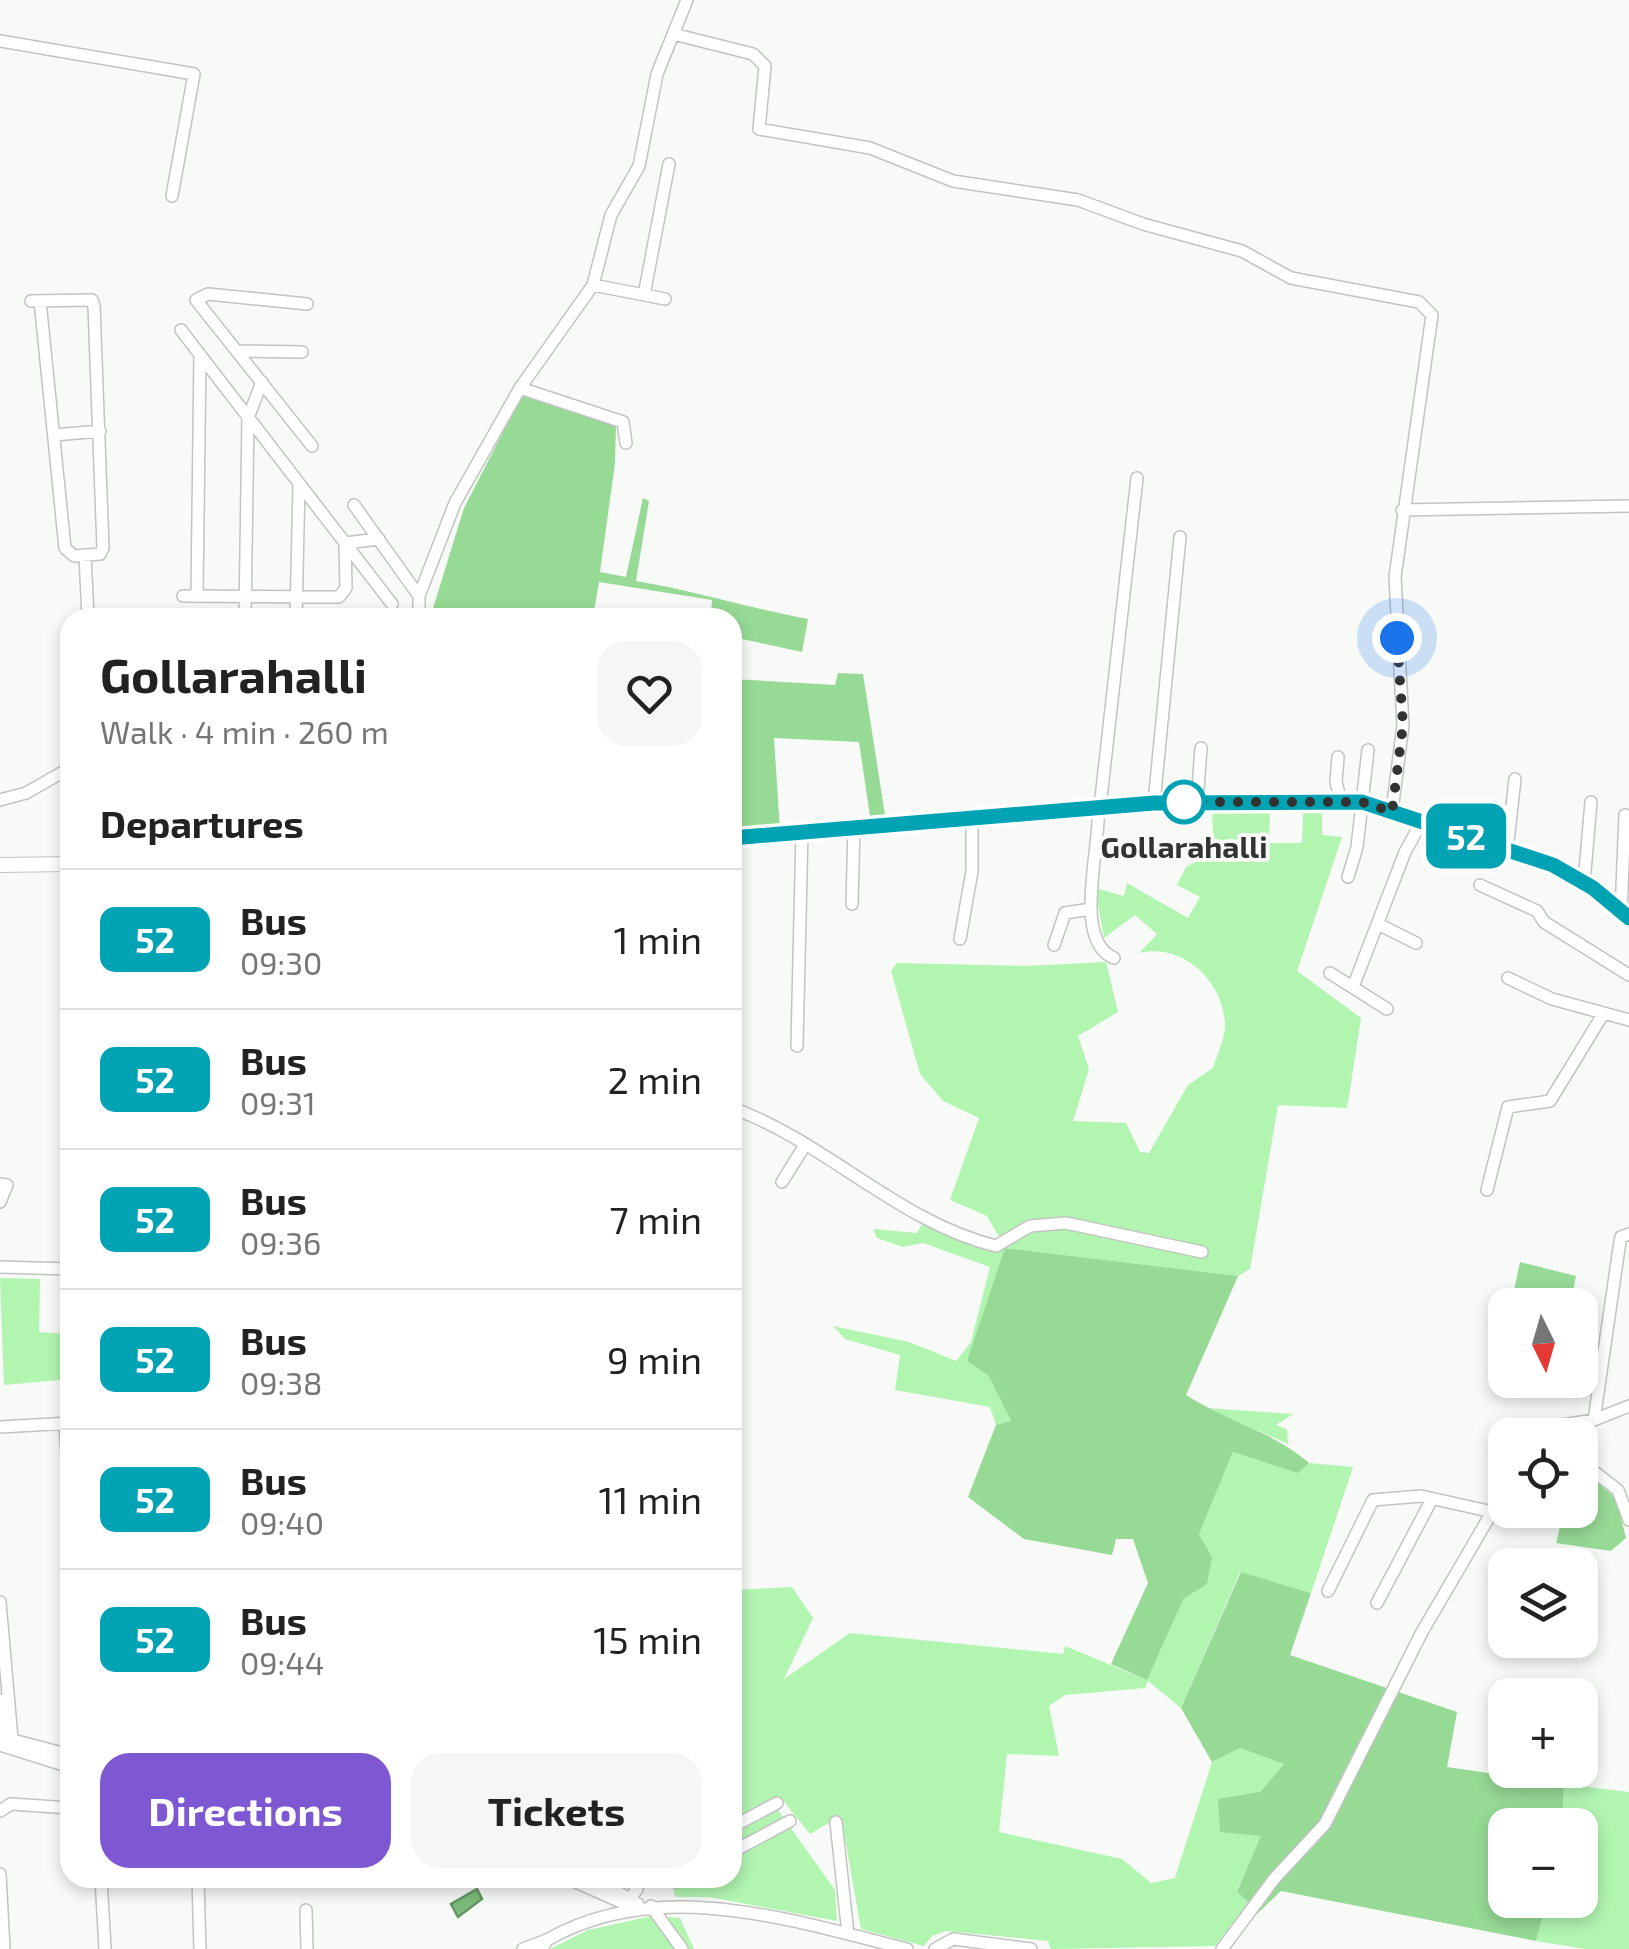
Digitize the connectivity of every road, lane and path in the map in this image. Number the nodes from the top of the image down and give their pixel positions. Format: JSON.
{"nodes":[{"id":1,"x":687,"y":0,"type":"edge"},
{"id":2,"x":676,"y":34,"type":"junction"},
{"id":3,"x":0,"y":41,"type":"edge"},
{"id":4,"x":669,"y":164,"type":"dead end"},
{"id":5,"x":172,"y":196,"type":"dead end"},
{"id":6,"x":594,"y":285,"type":"junction"},
{"id":7,"x":644,"y":295,"type":"junction"},
{"id":8,"x":665,"y":299,"type":"dead end"},
{"id":9,"x":307,"y":304,"type":"dead end"},
{"id":10,"x":181,"y":330,"type":"dead end"},
{"id":11,"x":237,"y":351,"type":"junction"},
{"id":12,"x":302,"y":352,"type":"dead end"},
{"id":13,"x":200,"y":356,"type":"junction"},
{"id":14,"x":262,"y":382,"type":"junction"},
{"id":15,"x":520,"y":388,"type":"junction"},
{"id":16,"x":248,"y":418,"type":"junction"},
{"id":17,"x":100,"y":431,"type":"junction"},
{"id":18,"x":54,"y":435,"type":"junction"},
{"id":19,"x":626,"y":443,"type":"dead end"},
{"id":20,"x":312,"y":446,"type":"dead end"},
{"id":21,"x":1137,"y":478,"type":"dead end"},
{"id":22,"x":300,"y":484,"type":"junction"},
{"id":23,"x":354,"y":506,"type":"dead end"},
{"id":24,"x":1629,"y":506,"type":"edge"},
{"id":25,"x":1402,"y":510,"type":"junction"},
{"id":26,"x":1180,"y":536,"type":"dead end"},
{"id":27,"x":380,"y":539,"type":"junction"},
{"id":28,"x":345,"y":544,"type":"junction"},
{"id":29,"x":85,"y":555,"type":"junction"},
{"id":30,"x":247,"y":596,"type":"junction"},
{"id":31,"x":419,"y":596,"type":"junction"},
{"id":32,"x":296,"y":597,"type":"junction"},
{"id":33,"x":392,"y":604,"type":"dead end"},
{"id":34,"x":88,"y":608,"type":"edge"},
{"id":35,"x":246,"y":608,"type":"edge"},
{"id":36,"x":296,"y":608,"type":"edge"},
{"id":37,"x":419,"y":608,"type":"edge"},
{"id":38,"x":1201,"y":748,"type":"dead end"},
{"id":39,"x":1368,"y":750,"type":"dead end"},
{"id":40,"x":1338,"y":758,"type":"dead end"},
{"id":41,"x":60,"y":773,"type":"edge"},
{"id":42,"x":1515,"y":780,"type":"dead end"},
{"id":43,"x":0,"y":800,"type":"edge"},
{"id":44,"x":1198,"y":802,"type":"junction"},
{"id":45,"x":1341,"y":802,"type":"junction"},
{"id":46,"x":1362,"y":802,"type":"junction"},
{"id":47,"x":1591,"y":802,"type":"dead end"},
{"id":48,"x":1154,"y":803,"type":"junction"},
{"id":49,"x":1099,"y":807,"type":"junction"},
{"id":50,"x":1392,"y":812,"type":"junction"},
{"id":51,"x":1625,"y":815,"type":"dead end"},
{"id":52,"x":972,"y":819,"type":"junction"},
{"id":53,"x":1422,"y":821,"type":"junction"},
{"id":54,"x":854,"y":828,"type":"junction"},
{"id":55,"x":802,"y":831,"type":"junction"},
{"id":56,"x":742,"y":837,"type":"edge"},
{"id":57,"x":1508,"y":850,"type":"junction"},
{"id":58,"x":60,"y":864,"type":"edge"},
{"id":59,"x":0,"y":865,"type":"edge"},
{"id":60,"x":1348,"y":877,"type":"dead end"},
{"id":61,"x":1584,"y":883,"type":"junction"},
{"id":62,"x":1480,"y":886,"type":"dead end"},
{"id":63,"x":852,"y":904,"type":"dead end"},
{"id":64,"x":1091,"y":909,"type":"junction"},
{"id":65,"x":1625,"y":915,"type":"edge"},
{"id":66,"x":1378,"y":924,"type":"junction"},
{"id":67,"x":960,"y":940,"type":"dead end"},
{"id":68,"x":1416,"y":943,"type":"dead end"},
{"id":69,"x":1054,"y":944,"type":"dead end"},
{"id":70,"x":1114,"y":958,"type":"dead end"},
{"id":71,"x":1330,"y":974,"type":"dead end"},
{"id":72,"x":1629,"y":975,"type":"edge"},
{"id":73,"x":1508,"y":978,"type":"dead end"},
{"id":74,"x":1353,"y":986,"type":"junction"},
{"id":75,"x":1387,"y":1010,"type":"dead end"},
{"id":76,"x":1602,"y":1016,"type":"junction"},
{"id":77,"x":1629,"y":1020,"type":"edge"},
{"id":78,"x":797,"y":1046,"type":"dead end"},
{"id":79,"x":742,"y":1112,"type":"edge"},
{"id":80,"x":804,"y":1145,"type":"junction"},
{"id":81,"x":782,"y":1182,"type":"dead end"},
{"id":82,"x":4,"y":1184,"type":"edge"},
{"id":83,"x":1487,"y":1190,"type":"dead end"},
{"id":84,"x":0,"y":1202,"type":"edge"},
{"id":85,"x":1629,"y":1234,"type":"edge"},
{"id":86,"x":1202,"y":1252,"type":"dead end"},
{"id":87,"x":0,"y":1267,"type":"edge"},
{"id":88,"x":60,"y":1269,"type":"edge"},
{"id":89,"x":1629,"y":1406,"type":"edge"},
{"id":90,"x":1594,"y":1418,"type":"edge"},
{"id":91,"x":1598,"y":1418,"type":"edge"},
{"id":92,"x":60,"y":1423,"type":"edge"},
{"id":93,"x":0,"y":1427,"type":"edge"},
{"id":94,"x":1598,"y":1475,"type":"edge"},
{"id":95,"x":1432,"y":1499,"type":"junction"},
{"id":96,"x":1488,"y":1511,"type":"edge"},
{"id":97,"x":1488,"y":1520,"type":"edge"},
{"id":98,"x":1629,"y":1520,"type":"edge"},
{"id":99,"x":1328,"y":1590,"type":"dead end"},
{"id":100,"x":0,"y":1602,"type":"edge"},
{"id":101,"x":1376,"y":1603,"type":"dead end"},
{"id":102,"x":0,"y":1700,"type":"edge"},
{"id":103,"x":4,"y":1740,"type":"edge"},
{"id":104,"x":60,"y":1753,"type":"edge"},
{"id":105,"x":60,"y":1763,"type":"edge"},
{"id":106,"x":777,"y":1803,"type":"dead end"},
{"id":107,"x":60,"y":1807,"type":"edge"},
{"id":108,"x":0,"y":1811,"type":"edge"},
{"id":109,"x":790,"y":1820,"type":"dead end"},
{"id":110,"x":742,"y":1821,"type":"edge"},
{"id":111,"x":836,"y":1822,"type":"dead end"},
{"id":112,"x":742,"y":1846,"type":"edge"},
{"id":113,"x":0,"y":1874,"type":"edge"},
{"id":114,"x":102,"y":1888,"type":"edge"},
{"id":115,"x":198,"y":1888,"type":"edge"},
{"id":116,"x":604,"y":1888,"type":"edge"},
{"id":117,"x":637,"y":1897,"type":"edge"},
{"id":118,"x":306,"y":1910,"type":"dead end"},
{"id":119,"x":848,"y":1934,"type":"junction"},
{"id":120,"x":544,"y":1944,"type":"edge"},
{"id":121,"x":4,"y":1949,"type":"edge"},
{"id":122,"x":105,"y":1949,"type":"edge"},
{"id":123,"x":200,"y":1949,"type":"edge"},
{"id":124,"x":307,"y":1949,"type":"edge"},
{"id":125,"x":523,"y":1949,"type":"edge"},
{"id":126,"x":682,"y":1949,"type":"edge"},
{"id":127,"x":907,"y":1949,"type":"edge"},
{"id":128,"x":934,"y":1949,"type":"edge"},
{"id":129,"x":1031,"y":1949,"type":"edge"},
{"id":130,"x":1222,"y":1949,"type":"edge"}],
"edges":[{"from":1,"to":2,"type":"street"},
{"from":2,"to":6,"type":"street"},
{"from":2,"to":25,"type":"street"},
{"from":3,"to":5,"type":"street"},
{"from":4,"to":7,"type":"street"},
{"from":6,"to":7,"type":"street"},
{"from":6,"to":15,"type":"street"},
{"from":7,"to":8,"type":"street"},
{"from":9,"to":11,"type":"street"},
{"from":10,"to":13,"type":"street"},
{"from":11,"to":12,"type":"street"},
{"from":11,"to":14,"type":"street"},
{"from":13,"to":16,"type":"street"},
{"from":13,"to":30,"type":"street"},
{"from":14,"to":16,"type":"street"},
{"from":14,"to":20,"type":"street"},
{"from":15,"to":19,"type":"street"},
{"from":15,"to":31,"type":"street"},
{"from":16,"to":22,"type":"street"},
{"from":16,"to":30,"type":"street"},
{"from":17,"to":18,"type":"street"},
{"from":17,"to":18,"type":"street"},
{"from":17,"to":29,"type":"street"},
{"from":18,"to":29,"type":"street"},
{"from":21,"to":49,"type":"street"},
{"from":22,"to":28,"type":"street"},
{"from":22,"to":32,"type":"street"},
{"from":23,"to":27,"type":"street"},
{"from":24,"to":25,"type":"street"},
{"from":25,"to":50,"type":"street"},
{"from":26,"to":48,"type":"street"},
{"from":27,"to":28,"type":"street"},
{"from":27,"to":31,"type":"street"},
{"from":28,"to":32,"type":"street"},
{"from":28,"to":33,"type":"street"},
{"from":29,"to":34,"type":"street"},
{"from":30,"to":32,"type":"street"},
{"from":30,"to":35,"type":"street"},
{"from":31,"to":37,"type":"street"},
{"from":32,"to":36,"type":"street"},
{"from":38,"to":44,"type":"street"},
{"from":39,"to":46,"type":"street"},
{"from":40,"to":45,"type":"street"},
{"from":41,"to":43,"type":"street"},
{"from":42,"to":57,"type":"street"},
{"from":44,"to":45,"type":"street"},
{"from":44,"to":48,"type":"street"},
{"from":45,"to":46,"type":"street"},
{"from":46,"to":50,"type":"street"},
{"from":46,"to":60,"type":"street"},
{"from":47,"to":61,"type":"street"},
{"from":48,"to":49,"type":"street"},
{"from":49,"to":52,"type":"street"},
{"from":49,"to":64,"type":"street"},
{"from":50,"to":53,"type":"street"},
{"from":51,"to":65,"type":"street"},
{"from":52,"to":54,"type":"street"},
{"from":52,"to":67,"type":"street"},
{"from":53,"to":57,"type":"street"},
{"from":53,"to":66,"type":"street"},
{"from":54,"to":55,"type":"street"},
{"from":54,"to":63,"type":"street"},
{"from":55,"to":56,"type":"street"},
{"from":55,"to":78,"type":"street"},
{"from":57,"to":61,"type":"street"},
{"from":58,"to":59,"type":"street"},
{"from":61,"to":65,"type":"street"},
{"from":62,"to":72,"type":"street"},
{"from":64,"to":69,"type":"street"},
{"from":64,"to":70,"type":"street"},
{"from":66,"to":68,"type":"street"},
{"from":66,"to":74,"type":"street"},
{"from":71,"to":74,"type":"street"},
{"from":73,"to":76,"type":"street"},
{"from":74,"to":75,"type":"street"},
{"from":76,"to":77,"type":"street"},
{"from":76,"to":83,"type":"street"},
{"from":79,"to":80,"type":"street"},
{"from":80,"to":81,"type":"street"},
{"from":80,"to":86,"type":"street"},
{"from":82,"to":84,"type":"street"},
{"from":85,"to":90,"type":"street"},
{"from":87,"to":88,"type":"street"},
{"from":89,"to":91,"type":"street"},
{"from":92,"to":93,"type":"street"},
{"from":94,"to":98,"type":"street"},
{"from":95,"to":96,"type":"street"},
{"from":95,"to":99,"type":"street"},
{"from":95,"to":101,"type":"street"},
{"from":97,"to":130,"type":"street"},
{"from":100,"to":103,"type":"street"},
{"from":102,"to":103,"type":"street"},
{"from":103,"to":104,"type":"street"},
{"from":103,"to":105,"type":"street"},
{"from":106,"to":110,"type":"street"},
{"from":107,"to":108,"type":"street"},
{"from":109,"to":112,"type":"street"},
{"from":111,"to":119,"type":"street"},
{"from":113,"to":121,"type":"street"},
{"from":114,"to":122,"type":"street"},
{"from":115,"to":123,"type":"street"},
{"from":116,"to":117,"type":"street"},
{"from":117,"to":119,"type":"street"},
{"from":117,"to":120,"type":"street"},
{"from":117,"to":126,"type":"street"},
{"from":118,"to":124,"type":"street"},
{"from":119,"to":127,"type":"street"},
{"from":120,"to":125,"type":"street"},
{"from":128,"to":129,"type":"street"}]}
